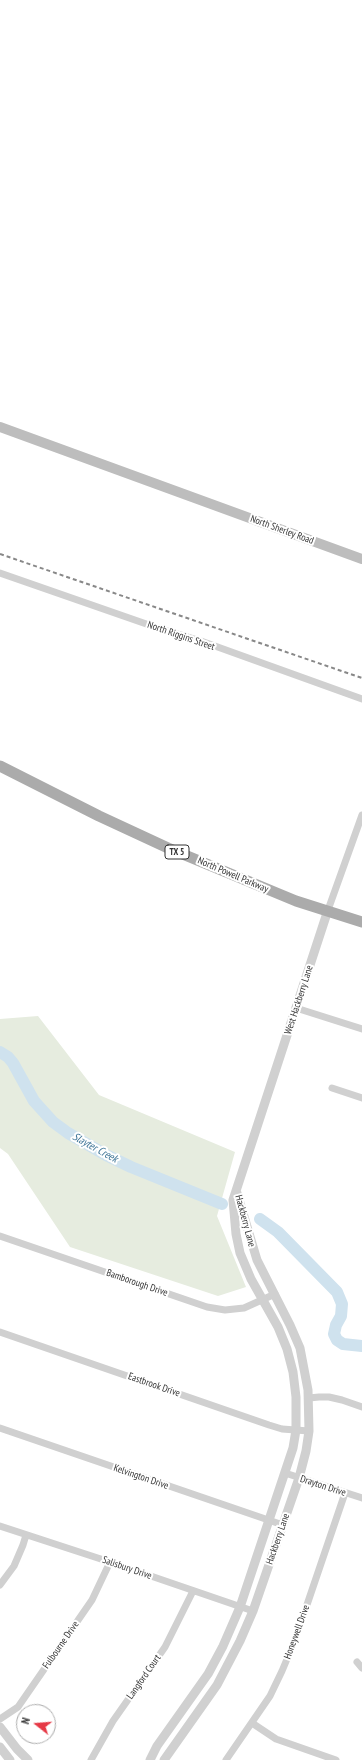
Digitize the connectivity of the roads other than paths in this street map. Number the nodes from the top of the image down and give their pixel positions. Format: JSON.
{"nodes":[{"id":1,"x":0,"y":427,"type":"edge"},
{"id":2,"x":362,"y":559,"type":"edge"},
{"id":3,"x":0,"y":573,"type":"edge"},
{"id":4,"x":362,"y":699,"type":"edge"},
{"id":5,"x":0,"y":766,"type":"edge"},
{"id":6,"x":362,"y":816,"type":"edge"},
{"id":7,"x":328,"y":910,"type":"junction"},
{"id":8,"x":362,"y":922,"type":"edge"},
{"id":9,"x":296,"y":1008,"type":"junction"},
{"id":10,"x":362,"y":1029,"type":"edge"},
{"id":11,"x":332,"y":1088,"type":"dead end"},
{"id":12,"x":362,"y":1098,"type":"edge"},
{"id":13,"x":237,"y":1186,"type":"junction"},
{"id":14,"x":0,"y":1236,"type":"edge"},
{"id":15,"x":274,"y":1294,"type":"junction"},
{"id":16,"x":263,"y":1300,"type":"junction"},
{"id":17,"x":0,"y":1332,"type":"edge"},
{"id":18,"x":309,"y":1398,"type":"junction"},
{"id":19,"x":362,"y":1407,"type":"edge"},
{"id":20,"x":0,"y":1428,"type":"edge"},
{"id":21,"x":296,"y":1430,"type":"junction"},
{"id":22,"x":309,"y":1431,"type":"junction"},
{"id":23,"x":285,"y":1473,"type":"junction"},
{"id":24,"x":299,"y":1478,"type":"junction"},
{"id":25,"x":344,"y":1493,"type":"junction"},
{"id":26,"x":362,"y":1498,"type":"edge"},
{"id":27,"x":269,"y":1521,"type":"junction"},
{"id":28,"x":283,"y":1525,"type":"junction"},
{"id":29,"x":0,"y":1526,"type":"edge"},
{"id":30,"x":26,"y":1535,"type":"junction"},
{"id":31,"x":110,"y":1562,"type":"junction"},
{"id":32,"x":0,"y":1585,"type":"edge"},
{"id":33,"x":193,"y":1591,"type":"junction"},
{"id":34,"x":240,"y":1607,"type":"junction"},
{"id":35,"x":253,"y":1611,"type":"junction"},
{"id":36,"x":357,"y":1662,"type":"dead end"},
{"id":37,"x":362,"y":1668,"type":"edge"},
{"id":38,"x":0,"y":1720,"type":"edge"},
{"id":39,"x":252,"y":1723,"type":"junction"},
{"id":40,"x":0,"y":1727,"type":"edge"},
{"id":41,"x":0,"y":1747,"type":"edge"},
{"id":42,"x":10,"y":1760,"type":"edge"},
{"id":43,"x":28,"y":1760,"type":"edge"},
{"id":44,"x":91,"y":1760,"type":"edge"},
{"id":45,"x":150,"y":1760,"type":"edge"},
{"id":46,"x":164,"y":1760,"type":"edge"},
{"id":47,"x":226,"y":1760,"type":"edge"},
{"id":48,"x":336,"y":1760,"type":"edge"}],
"edges":[{"from":1,"to":2,"type":"main road","name":"North Sherley Road"},
{"from":3,"to":4,"type":"street","name":"North Riggins Street"},
{"from":5,"to":7,"type":"main road","name":"North Powell Parkway","number":"TX 5"},
{"from":6,"to":7,"type":"street","name":"West Hackberry Lane"},
{"from":7,"to":8,"type":"main road","name":"North Powell Parkway","number":"TX 5"},
{"from":7,"to":9,"type":"street","name":"West Hackberry Lane"},
{"from":9,"to":10,"type":"street"},
{"from":9,"to":13,"type":"street","name":"West Hackberry Lane"},
{"from":11,"to":12,"type":"street"},
{"from":13,"to":15,"type":"street","name":"Hackberry Lane"},
{"from":13,"to":16,"type":"street","name":"Hackberry Lane"},
{"from":14,"to":16,"type":"street","name":"Bamborough Drive"},
{"from":15,"to":16,"type":"street","name":"Bamborough Drive"},
{"from":15,"to":18,"type":"street","name":"Hackberry Lane"},
{"from":16,"to":21,"type":"street","name":"Hackberry Lane"},
{"from":17,"to":21,"type":"street","name":"Eastbrook Drive"},
{"from":18,"to":19,"type":"street"},
{"from":18,"to":22,"type":"street","name":"Hackberry Lane"},
{"from":20,"to":27,"type":"street","name":"Kelvington Drive"},
{"from":21,"to":22,"type":"street","name":"Eastbrook Drive"},
{"from":21,"to":23,"type":"street","name":"Hackberry Lane"},
{"from":22,"to":24,"type":"street","name":"Hackberry Lane"},
{"from":23,"to":24,"type":"street","name":"Drayton Drive"},
{"from":23,"to":27,"type":"street","name":"Hackberry Lane"},
{"from":24,"to":25,"type":"street","name":"Drayton Drive"},
{"from":24,"to":28,"type":"street","name":"Hackberry Lane"},
{"from":25,"to":26,"type":"street","name":"Drayton Drive"},
{"from":25,"to":39,"type":"street","name":"Honeywell Drive"},
{"from":27,"to":28,"type":"street","name":"Kelvington Drive"},
{"from":27,"to":34,"type":"street","name":"Hackberry Lane"},
{"from":28,"to":35,"type":"street","name":"Hackberry Lane"},
{"from":29,"to":30,"type":"street","name":"Salisbury Drive"},
{"from":30,"to":31,"type":"street","name":"Salisbury Drive"},
{"from":30,"to":32,"type":"street"},
{"from":31,"to":33,"type":"street","name":"Salisbury Drive"},
{"from":31,"to":38,"type":"street","name":"Fulbourne Drive"},
{"from":33,"to":34,"type":"street","name":"Salisbury Drive"},
{"from":33,"to":44,"type":"street","name":"Langford Court"},
{"from":34,"to":35,"type":"street","name":"Salisbury Drive"},
{"from":34,"to":45,"type":"street","name":"Hackberry Lane"},
{"from":35,"to":46,"type":"street","name":"Hackberry Lane"},
{"from":36,"to":37,"type":"street"},
{"from":39,"to":47,"type":"street","name":"Honeywell Drive"},
{"from":39,"to":48,"type":"street"},
{"from":40,"to":43,"type":"street"},
{"from":41,"to":42,"type":"street"}]}
